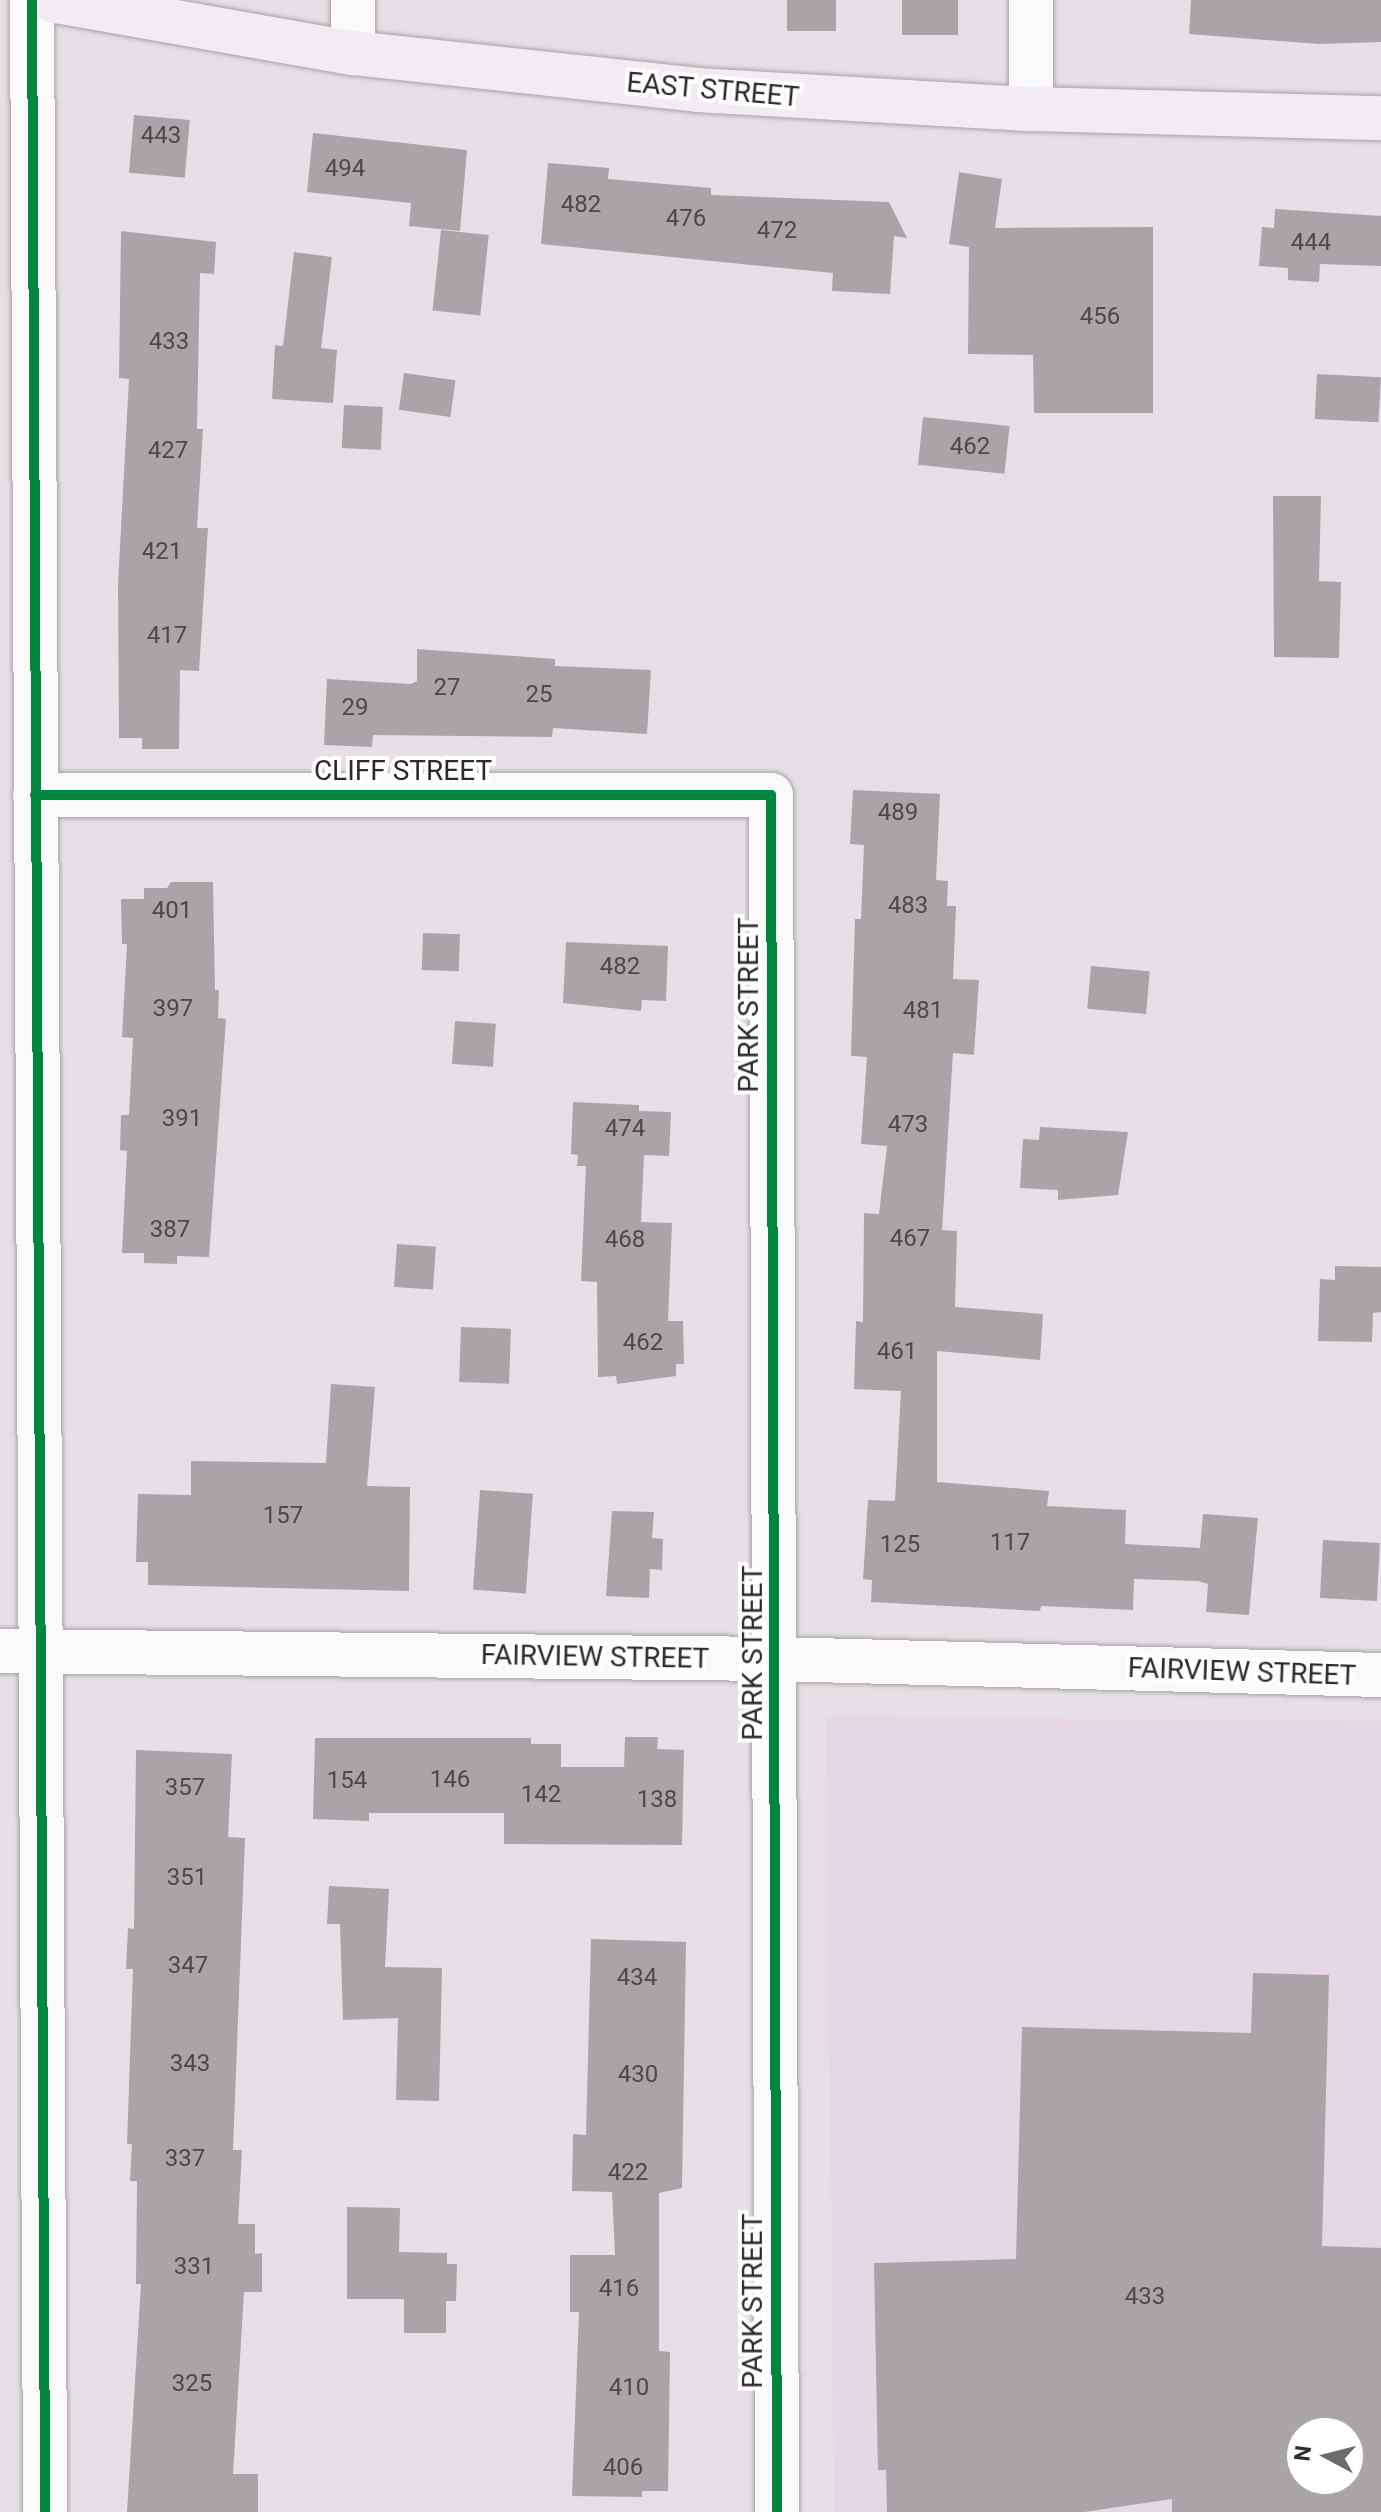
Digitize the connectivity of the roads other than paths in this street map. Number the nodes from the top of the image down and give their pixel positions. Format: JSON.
{"nodes":[{"id":1,"x":32,"y":0,"type":"edge"},
{"id":2,"x":51,"y":0,"type":"edge"},
{"id":3,"x":353,"y":0,"type":"edge"},
{"id":4,"x":1031,"y":0,"type":"edge"},
{"id":5,"x":353,"y":53,"type":"junction"},
{"id":6,"x":1031,"y":109,"type":"junction"},
{"id":7,"x":1381,"y":118,"type":"edge"},
{"id":8,"x":35,"y":795,"type":"junction"},
{"id":9,"x":771,"y":795,"type":"joint"},
{"id":10,"x":0,"y":1651,"type":"edge"},
{"id":11,"x":44,"y":1651,"type":"junction"},
{"id":12,"x":777,"y":1659,"type":"junction"},
{"id":13,"x":1381,"y":1675,"type":"edge"},
{"id":14,"x":45,"y":2512,"type":"edge"},
{"id":15,"x":777,"y":2512,"type":"edge"}],
"edges":[{"from":1,"to":8,"type":"street"},
{"from":2,"to":5,"type":"main road","name":"EAST STREET"},
{"from":3,"to":5,"type":"street"},
{"from":4,"to":6,"type":"street"},
{"from":5,"to":6,"type":"main road","name":"EAST STREET"},
{"from":6,"to":7,"type":"main road","name":"EAST STREET"},
{"from":8,"to":9,"type":"street","name":"CLIFF STREET"},
{"from":8,"to":11,"type":"street"},
{"from":9,"to":12,"type":"street","name":"PARK STREET"},
{"from":10,"to":11,"type":"street","name":"FAIRVIEW STREET"},
{"from":11,"to":12,"type":"street","name":"FAIRVIEW STREET"},
{"from":11,"to":14,"type":"street"},
{"from":12,"to":13,"type":"street","name":"FAIRVIEW STREET"},
{"from":12,"to":15,"type":"street","name":"PARK STREET"}]}
